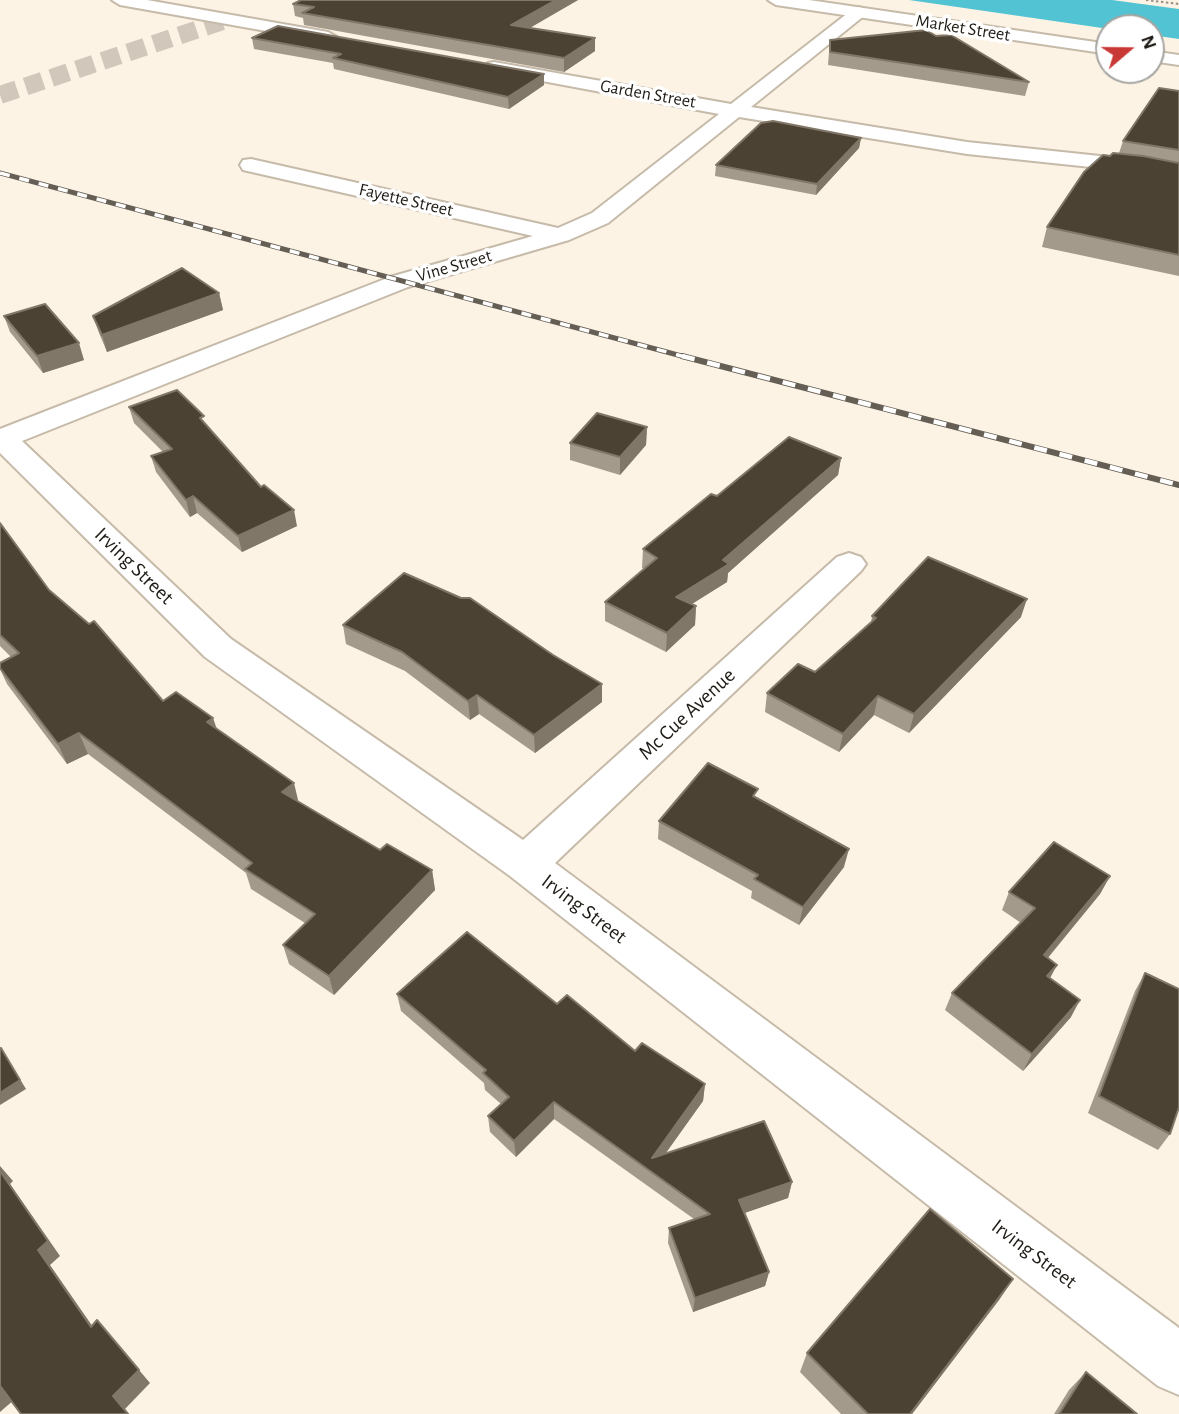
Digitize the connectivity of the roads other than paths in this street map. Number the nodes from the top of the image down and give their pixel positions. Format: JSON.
{"nodes":[{"id":1,"x":120,"y":0,"type":"edge"},
{"id":2,"x":776,"y":0,"type":"edge"},
{"id":3,"x":251,"y":9,"type":"dead end"},
{"id":4,"x":859,"y":12,"type":"junction"},
{"id":5,"x":229,"y":19,"type":"junction"},
{"id":6,"x":352,"y":41,"type":"edge"},
{"id":7,"x":1095,"y":47,"type":"edge"},
{"id":8,"x":476,"y":64,"type":"edge"},
{"id":9,"x":737,"y":111,"type":"junction"},
{"id":10,"x":251,"y":165,"type":"dead end"},
{"id":11,"x":1179,"y":174,"type":"edge"},
{"id":12,"x":561,"y":235,"type":"junction"},
{"id":13,"x":1,"y":438,"type":"edge"},
{"id":14,"x":849,"y":564,"type":"dead end"},
{"id":15,"x":525,"y":864,"type":"junction"},
{"id":16,"x":1179,"y":1365,"type":"edge"}],
"edges":[{"from":1,"to":5,"type":"street"},
{"from":2,"to":4,"type":"street","name":"Market Street"},
{"from":3,"to":5,"type":"street"},
{"from":4,"to":7,"type":"street","name":"Market Street"},
{"from":4,"to":9,"type":"street","name":"Vine Street"},
{"from":5,"to":6,"type":"street"},
{"from":8,"to":9,"type":"street","name":"Garden Street"},
{"from":9,"to":11,"type":"street","name":"Garden Street"},
{"from":9,"to":12,"type":"street","name":"Vine Street"},
{"from":10,"to":12,"type":"street","name":"Fayette Street"},
{"from":12,"to":13,"type":"street","name":"Vine Street"},
{"from":13,"to":15,"type":"street","name":"Irving Street"},
{"from":14,"to":15,"type":"street","name":"Mc Cue Avenue"},
{"from":15,"to":16,"type":"street","name":"Irving Street"}]}
